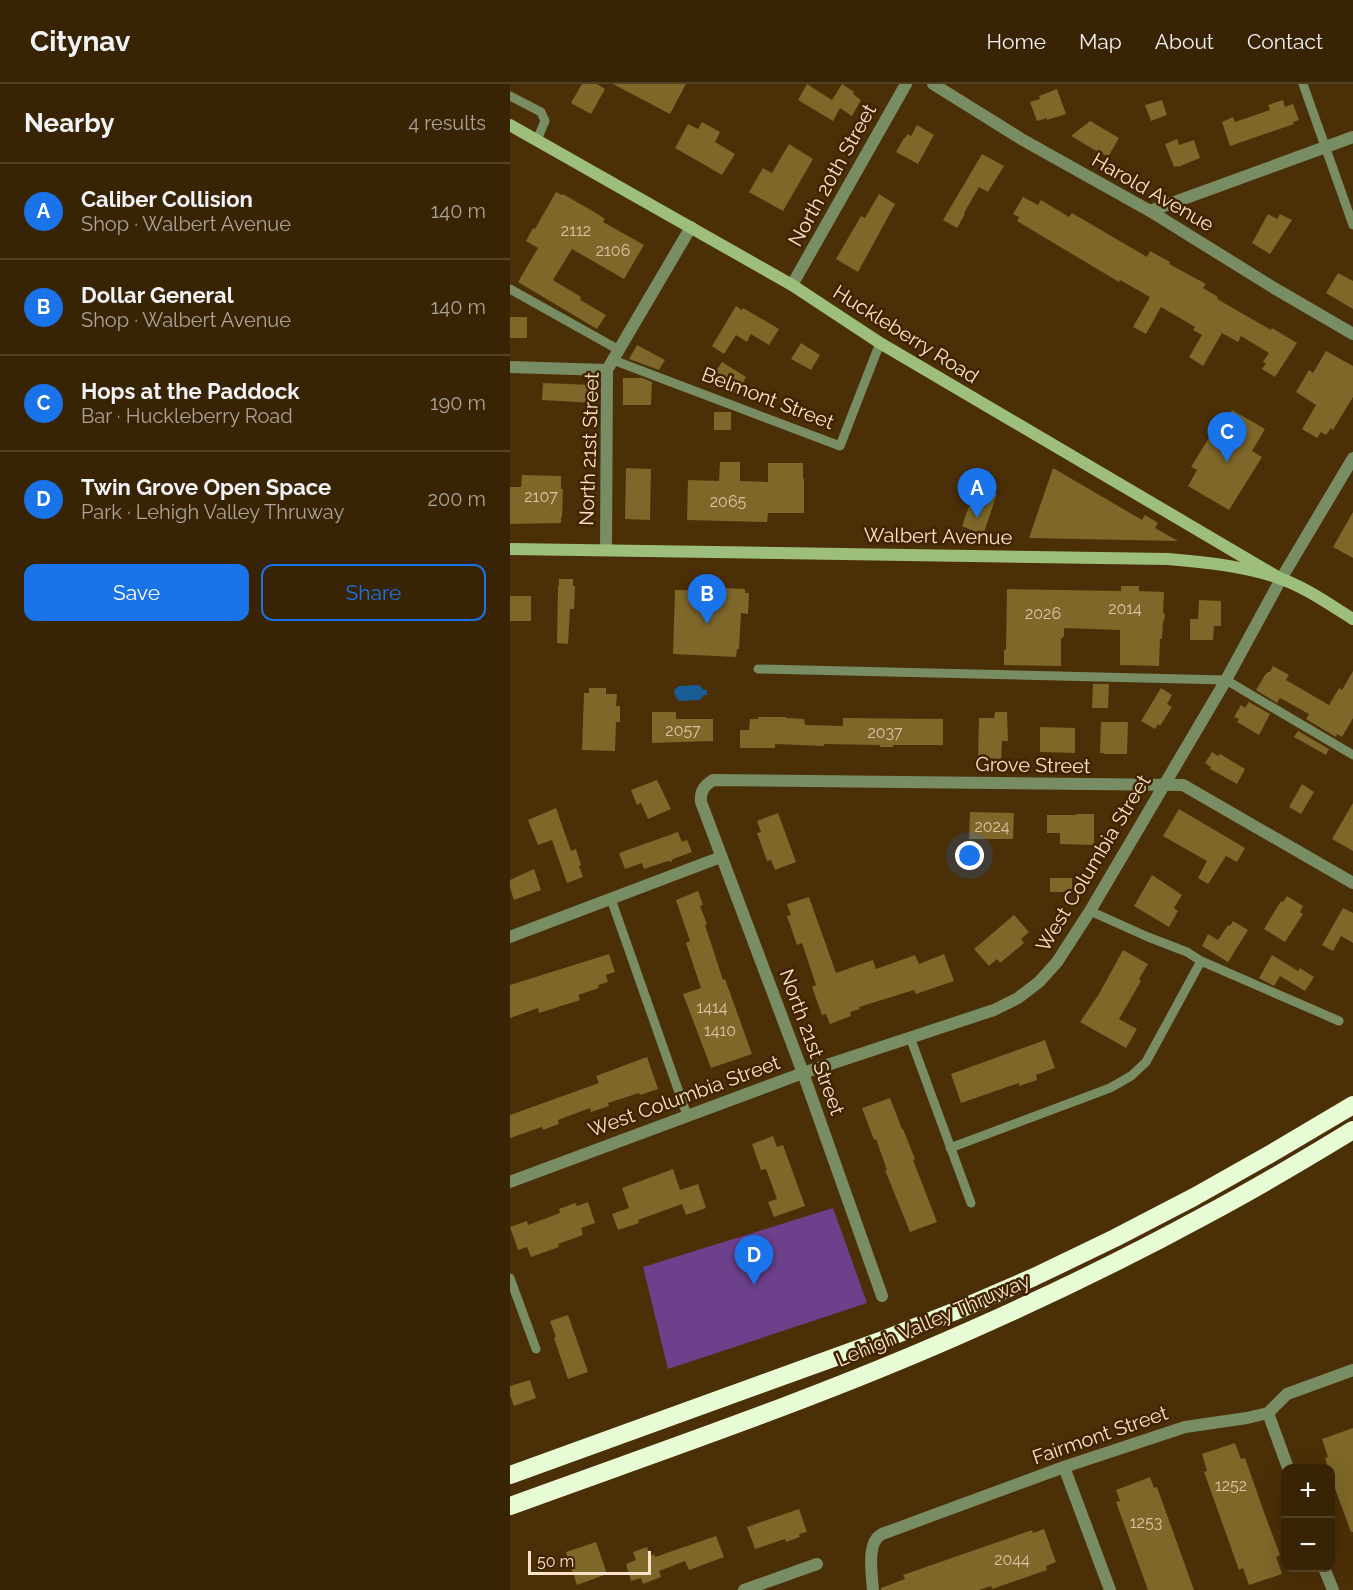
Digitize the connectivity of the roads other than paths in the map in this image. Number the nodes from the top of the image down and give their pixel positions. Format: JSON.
{"nodes":[{"id":1,"x":906,"y":84,"type":"edge"},
{"id":2,"x":933,"y":84,"type":"edge"},
{"id":3,"x":1303,"y":84,"type":"edge"},
{"id":4,"x":510,"y":96,"type":"edge"},
{"id":5,"x":510,"y":125,"type":"edge"},
{"id":6,"x":1353,"y":137,"type":"edge"},
{"id":7,"x":537,"y":140,"type":"junction"},
{"id":8,"x":1325,"y":147,"type":"junction"},
{"id":9,"x":1150,"y":211,"type":"junction"},
{"id":10,"x":1353,"y":225,"type":"edge"},
{"id":11,"x":691,"y":227,"type":"junction"},
{"id":12,"x":792,"y":285,"type":"junction"},
{"id":13,"x":510,"y":289,"type":"edge"},
{"id":14,"x":1353,"y":334,"type":"edge"},
{"id":15,"x":880,"y":343,"type":"junction"},
{"id":16,"x":613,"y":360,"type":"junction"},
{"id":17,"x":510,"y":367,"type":"edge"},
{"id":18,"x":1353,"y":458,"type":"edge"},
{"id":19,"x":510,"y":549,"type":"edge"},
{"id":20,"x":606,"y":550,"type":"junction"},
{"id":21,"x":1281,"y":579,"type":"junction"},
{"id":22,"x":1353,"y":619,"type":"edge"},
{"id":23,"x":758,"y":669,"type":"dead end"},
{"id":24,"x":1226,"y":680,"type":"junction"},
{"id":25,"x":1353,"y":755,"type":"edge"},
{"id":26,"x":1163,"y":786,"type":"junction"},
{"id":27,"x":702,"y":802,"type":"joint"},
{"id":28,"x":721,"y":857,"type":"junction"},
{"id":29,"x":1353,"y":883,"type":"edge"},
{"id":30,"x":611,"y":899,"type":"junction"},
{"id":31,"x":1090,"y":911,"type":"junction"},
{"id":32,"x":510,"y":937,"type":"edge"},
{"id":33,"x":1201,"y":961,"type":"junction"},
{"id":34,"x":1339,"y":1021,"type":"dead end"},
{"id":35,"x":910,"y":1037,"type":"junction"},
{"id":36,"x":803,"y":1073,"type":"junction"},
{"id":37,"x":1353,"y":1105,"type":"edge"},
{"id":38,"x":687,"y":1115,"type":"junction"},
{"id":39,"x":1353,"y":1130,"type":"edge"},
{"id":40,"x":950,"y":1148,"type":"junction"},
{"id":41,"x":510,"y":1182,"type":"edge"},
{"id":42,"x":971,"y":1203,"type":"dead end"},
{"id":43,"x":510,"y":1278,"type":"edge"},
{"id":44,"x":882,"y":1296,"type":"dead end"},
{"id":45,"x":537,"y":1349,"type":"dead end"},
{"id":46,"x":1353,"y":1370,"type":"edge"},
{"id":47,"x":1268,"y":1413,"type":"junction"},
{"id":48,"x":1287,"y":1464,"type":"edge"},
{"id":49,"x":1064,"y":1467,"type":"junction"},
{"id":50,"x":510,"y":1475,"type":"edge"},
{"id":51,"x":510,"y":1506,"type":"edge"},
{"id":52,"x":817,"y":1564,"type":"dead end"},
{"id":53,"x":1326,"y":1572,"type":"edge"},
{"id":54,"x":744,"y":1590,"type":"edge"},
{"id":55,"x":873,"y":1590,"type":"edge"},
{"id":56,"x":1110,"y":1590,"type":"edge"},
{"id":57,"x":1333,"y":1590,"type":"edge"}],
"edges":[{"from":1,"to":12,"type":"street","name":"North 20th Street"},
{"from":2,"to":9,"type":"street","name":"Harold Avenue"},
{"from":3,"to":8,"type":"lane"},
{"from":4,"to":7,"type":"lane"},
{"from":5,"to":7,"type":"street","name":"Huckleberry Road"},
{"from":6,"to":8,"type":"street"},
{"from":7,"to":11,"type":"street","name":"Huckleberry Road"},
{"from":8,"to":9,"type":"street"},
{"from":8,"to":10,"type":"lane"},
{"from":9,"to":14,"type":"street","name":"Harold Avenue"},
{"from":11,"to":12,"type":"street","name":"Huckleberry Road"},
{"from":11,"to":16,"type":"street","name":"North 21st Street"},
{"from":12,"to":15,"type":"street","name":"Huckleberry Road"},
{"from":13,"to":16,"type":"lane"},
{"from":15,"to":16,"type":"lane","name":"Belmont Street"},
{"from":15,"to":21,"type":"street","name":"Huckleberry Road"},
{"from":16,"to":17,"type":"street","name":"Belmont Street"},
{"from":16,"to":20,"type":"street","name":"North 21st Street"},
{"from":18,"to":21,"type":"street","name":"West Columbia Street"},
{"from":19,"to":20,"type":"street","name":"Walbert Avenue"},
{"from":20,"to":21,"type":"street","name":"Walbert Avenue"},
{"from":21,"to":22,"type":"street","name":"Walbert Avenue"},
{"from":21,"to":24,"type":"street","name":"West Columbia Street"},
{"from":23,"to":24,"type":"lane"},
{"from":24,"to":25,"type":"lane"},
{"from":24,"to":26,"type":"street","name":"West Columbia Street"},
{"from":26,"to":27,"type":"street","name":"Grove Street"},
{"from":26,"to":29,"type":"street","name":"Grove Street"},
{"from":26,"to":31,"type":"street","name":"West Columbia Street"},
{"from":27,"to":28,"type":"street","name":"North 21st Street"},
{"from":28,"to":30,"type":"street"},
{"from":28,"to":36,"type":"street","name":"North 21st Street"},
{"from":30,"to":32,"type":"street"},
{"from":30,"to":38,"type":"lane"},
{"from":31,"to":33,"type":"lane"},
{"from":31,"to":35,"type":"street","name":"West Columbia Street"},
{"from":33,"to":34,"type":"lane"},
{"from":33,"to":40,"type":"lane"},
{"from":35,"to":36,"type":"street","name":"West Columbia Street"},
{"from":35,"to":40,"type":"lane"},
{"from":36,"to":38,"type":"street","name":"West Columbia Street"},
{"from":36,"to":44,"type":"street","name":"North 21st Street"},
{"from":37,"to":50,"type":"highway","name":"Lehigh Valley Thruway"},
{"from":38,"to":41,"type":"street","name":"West Columbia Street"},
{"from":39,"to":51,"type":"highway","name":"Lehigh Valley Thruway"},
{"from":40,"to":42,"type":"lane"},
{"from":43,"to":45,"type":"lane"},
{"from":46,"to":47,"type":"street"},
{"from":47,"to":48,"type":"street"},
{"from":47,"to":49,"type":"street","name":"Fairmont Street"},
{"from":49,"to":55,"type":"street","name":"Fairmont Street"},
{"from":49,"to":56,"type":"street"},
{"from":52,"to":54,"type":"street"},
{"from":53,"to":57,"type":"street"}]}
